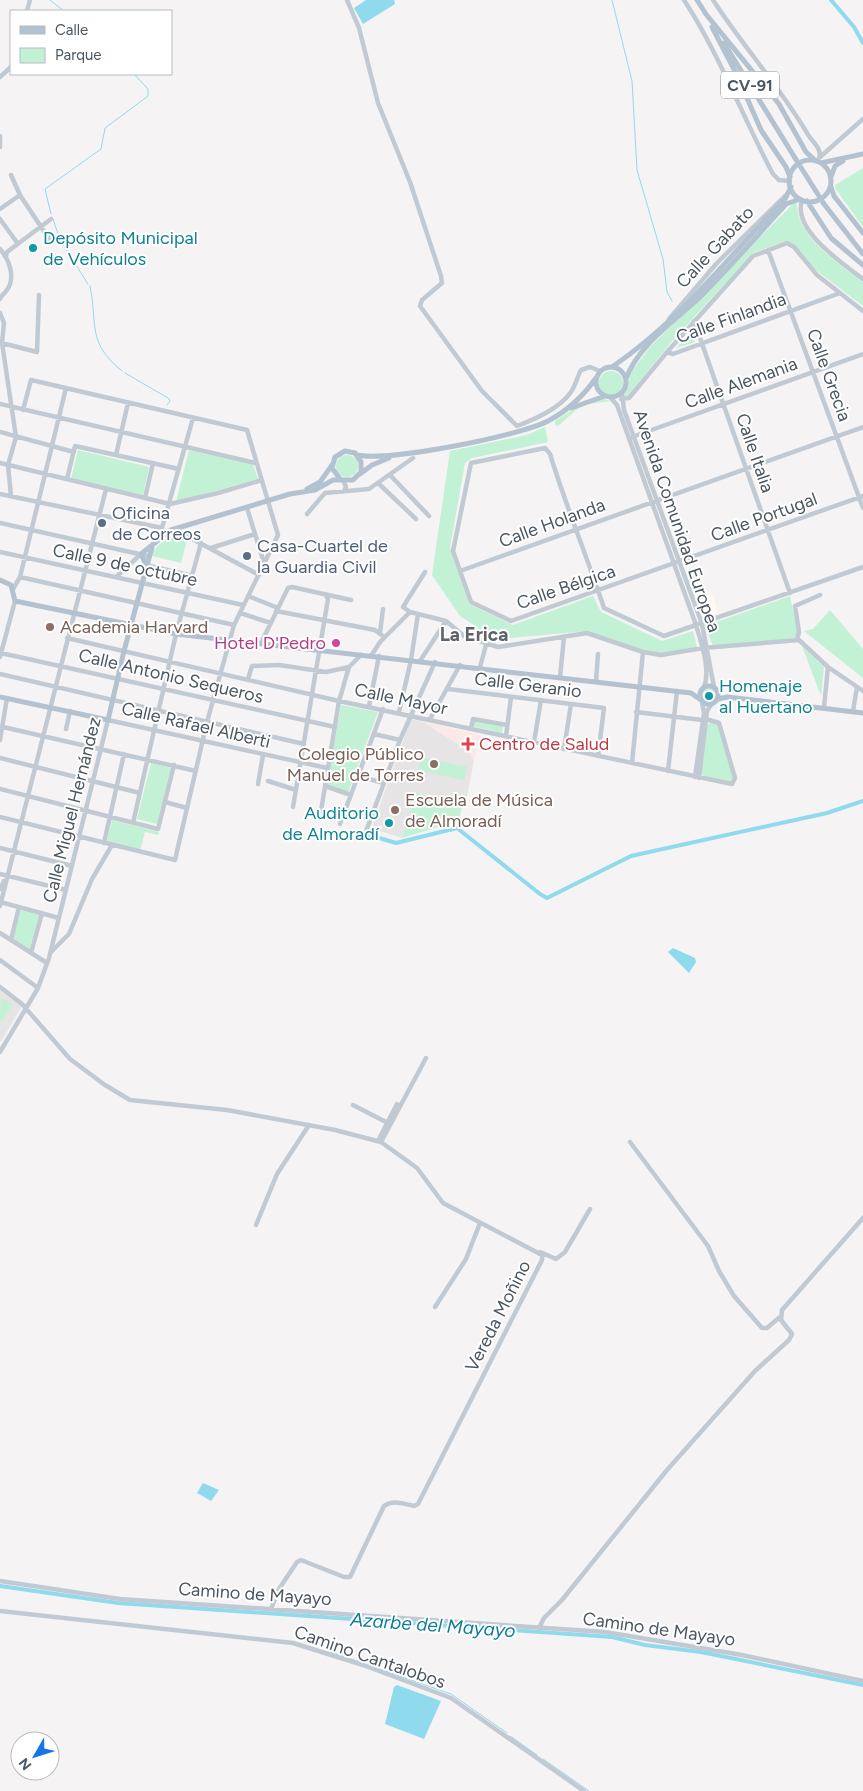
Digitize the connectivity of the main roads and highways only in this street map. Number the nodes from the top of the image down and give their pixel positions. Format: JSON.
{"nodes":[{"id":1,"x":697,"y":0,"type":"edge"},
{"id":2,"x":705,"y":13,"type":"junction"},
{"id":3,"x":863,"y":154,"type":"edge"},
{"id":4,"x":845,"y":159,"type":"junction"},
{"id":5,"x":819,"y":160,"type":"junction"},
{"id":6,"x":831,"y":177,"type":"junction"},
{"id":7,"x":790,"y":179,"type":"junction"},
{"id":8,"x":830,"y":186,"type":"junction"},
{"id":9,"x":791,"y":187,"type":"junction"},
{"id":10,"x":803,"y":200,"type":"junction"},
{"id":11,"x":863,"y":233,"type":"edge"},
{"id":12,"x":863,"y":254,"type":"edge"},
{"id":13,"x":863,"y":265,"type":"edge"},
{"id":14,"x":612,"y":367,"type":"junction"},
{"id":15,"x":596,"y":378,"type":"junction"},
{"id":16,"x":626,"y":379,"type":"junction"},
{"id":17,"x":605,"y":396,"type":"junction"},
{"id":18,"x":564,"y":411,"type":"junction"},
{"id":19,"x":358,"y":455,"type":"junction"},
{"id":20,"x":392,"y":456,"type":"junction"},
{"id":21,"x":332,"y":465,"type":"junction"},
{"id":22,"x":360,"y":474,"type":"junction"},
{"id":23,"x":342,"y":480,"type":"junction"},
{"id":24,"x":302,"y":492,"type":"junction"},
{"id":25,"x":153,"y":546,"type":"junction"},
{"id":26,"x":146,"y":565,"type":"junction"},
{"id":27,"x":0,"y":580,"type":"edge"},
{"id":28,"x":131,"y":626,"type":"junction"},
{"id":29,"x":703,"y":689,"type":"junction"},
{"id":30,"x":718,"y":692,"type":"junction"},
{"id":31,"x":691,"y":693,"type":"junction"},
{"id":32,"x":0,"y":697,"type":"edge"},
{"id":33,"x":727,"y":698,"type":"junction"},
{"id":34,"x":718,"y":699,"type":"junction"},
{"id":35,"x":702,"y":701,"type":"junction"},
{"id":36,"x":863,"y":714,"type":"edge"},
{"id":37,"x":108,"y":720,"type":"joint"}],
"edges":[{"from":1,"to":2,"type":"main road","number":"CV-91"},
{"from":2,"to":5,"type":"main road"},
{"from":2,"to":7,"type":"main road"},
{"from":2,"to":12,"type":"main road","number":"CV-91","bridge":true},
{"from":3,"to":4,"type":"main road"},
{"from":4,"to":5,"type":"main road"},
{"from":4,"to":6,"type":"main road"},
{"from":5,"to":6,"type":"main road"},
{"from":5,"to":7,"type":"main road"},
{"from":6,"to":8,"type":"main road"},
{"from":7,"to":9,"type":"main road"},
{"from":8,"to":10,"type":"main road"},
{"from":8,"to":11,"type":"main road"},
{"from":9,"to":10,"type":"main road"},
{"from":9,"to":14,"type":"main road"},
{"from":10,"to":13,"type":"main road"},
{"from":10,"to":16,"type":"main road"},
{"from":14,"to":15,"type":"main road"},
{"from":14,"to":16,"type":"main road"},
{"from":15,"to":17,"type":"main road"},
{"from":15,"to":18,"type":"main road"},
{"from":16,"to":17,"type":"main road"},
{"from":17,"to":18,"type":"main road"},
{"from":18,"to":20,"type":"main road"},
{"from":19,"to":20,"type":"main road"},
{"from":19,"to":21,"type":"main road"},
{"from":19,"to":22,"type":"main road"},
{"from":20,"to":22,"type":"main road"},
{"from":21,"to":23,"type":"main road"},
{"from":21,"to":24,"type":"main road"},
{"from":22,"to":23,"type":"main road"},
{"from":23,"to":24,"type":"main road"},
{"from":24,"to":25,"type":"main road"},
{"from":25,"to":26,"type":"main road","name":"Calle Miguel Hernández"},
{"from":25,"to":26,"type":"main road"},
{"from":26,"to":28,"type":"main road","name":"Calle Miguel Hernández"},
{"from":27,"to":28,"type":"main road"},
{"from":28,"to":31,"type":"main road"},
{"from":28,"to":37,"type":"main road","name":"Calle Miguel Hernández"},
{"from":29,"to":30,"type":"main road"},
{"from":29,"to":31,"type":"main road"},
{"from":29,"to":35,"type":"main road"},
{"from":30,"to":33,"type":"main road"},
{"from":30,"to":34,"type":"main road"},
{"from":31,"to":35,"type":"main road"},
{"from":32,"to":37,"type":"main road","name":"Calle Rafael Alberti"},
{"from":33,"to":34,"type":"main road"},
{"from":33,"to":36,"type":"main road"},
{"from":34,"to":35,"type":"main road"}]}
